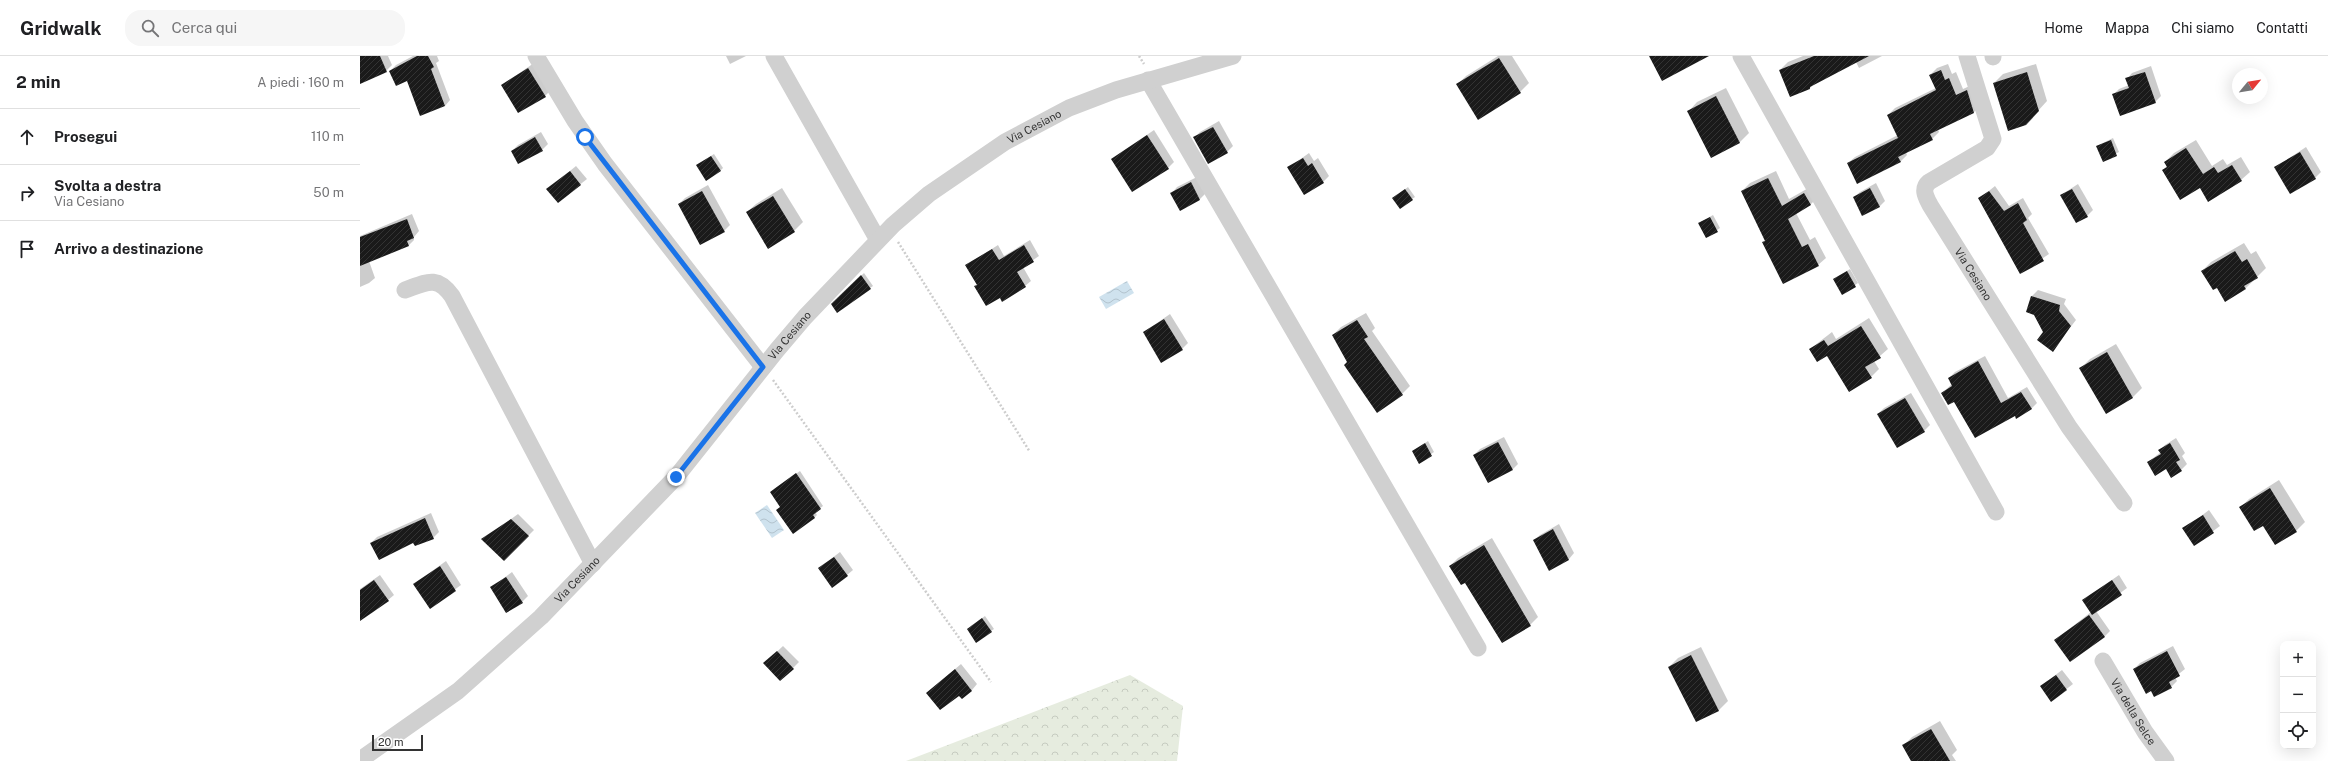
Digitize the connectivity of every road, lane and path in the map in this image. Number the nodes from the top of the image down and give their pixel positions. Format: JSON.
{"nodes":[{"id":1,"x":536,"y":56,"type":"edge"},
{"id":2,"x":774,"y":56,"type":"edge"},
{"id":3,"x":1233,"y":56,"type":"edge"},
{"id":4,"x":1741,"y":56,"type":"edge"},
{"id":5,"x":1967,"y":56,"type":"edge"},
{"id":6,"x":1148,"y":80,"type":"junction"},
{"id":7,"x":884,"y":235,"type":"junction"},
{"id":8,"x":405,"y":290,"type":"dead end"},
{"id":9,"x":763,"y":367,"type":"junction"},
{"id":10,"x":1030,"y":452,"type":"dead end"},
{"id":11,"x":2124,"y":503,"type":"dead end"},
{"id":12,"x":1996,"y":512,"type":"dead end"},
{"id":13,"x":593,"y":564,"type":"junction"},
{"id":14,"x":1478,"y":648,"type":"dead end"},
{"id":15,"x":2103,"y":661,"type":"dead end"},
{"id":16,"x":991,"y":682,"type":"dead end"},
{"id":17,"x":360,"y":760,"type":"edge"},
{"id":18,"x":2166,"y":761,"type":"edge"}],
"edges":[{"from":1,"to":9,"type":"street"},
{"from":2,"to":7,"type":"street"},
{"from":3,"to":6,"type":"street","name":"Via Cesiano"},
{"from":4,"to":12,"type":"street"},
{"from":5,"to":11,"type":"street","name":"Via Cesiano"},
{"from":6,"to":7,"type":"street","name":"Via Cesiano"},
{"from":6,"to":14,"type":"street"},
{"from":7,"to":9,"type":"street","name":"Via Cesiano"},
{"from":7,"to":10,"type":"path"},
{"from":8,"to":13,"type":"street"},
{"from":9,"to":13,"type":"street","name":"Via Cesiano"},
{"from":9,"to":16,"type":"path"},
{"from":13,"to":17,"type":"street","name":"Via Cesiano"},
{"from":15,"to":18,"type":"street","name":"Via della Selce"}]}
